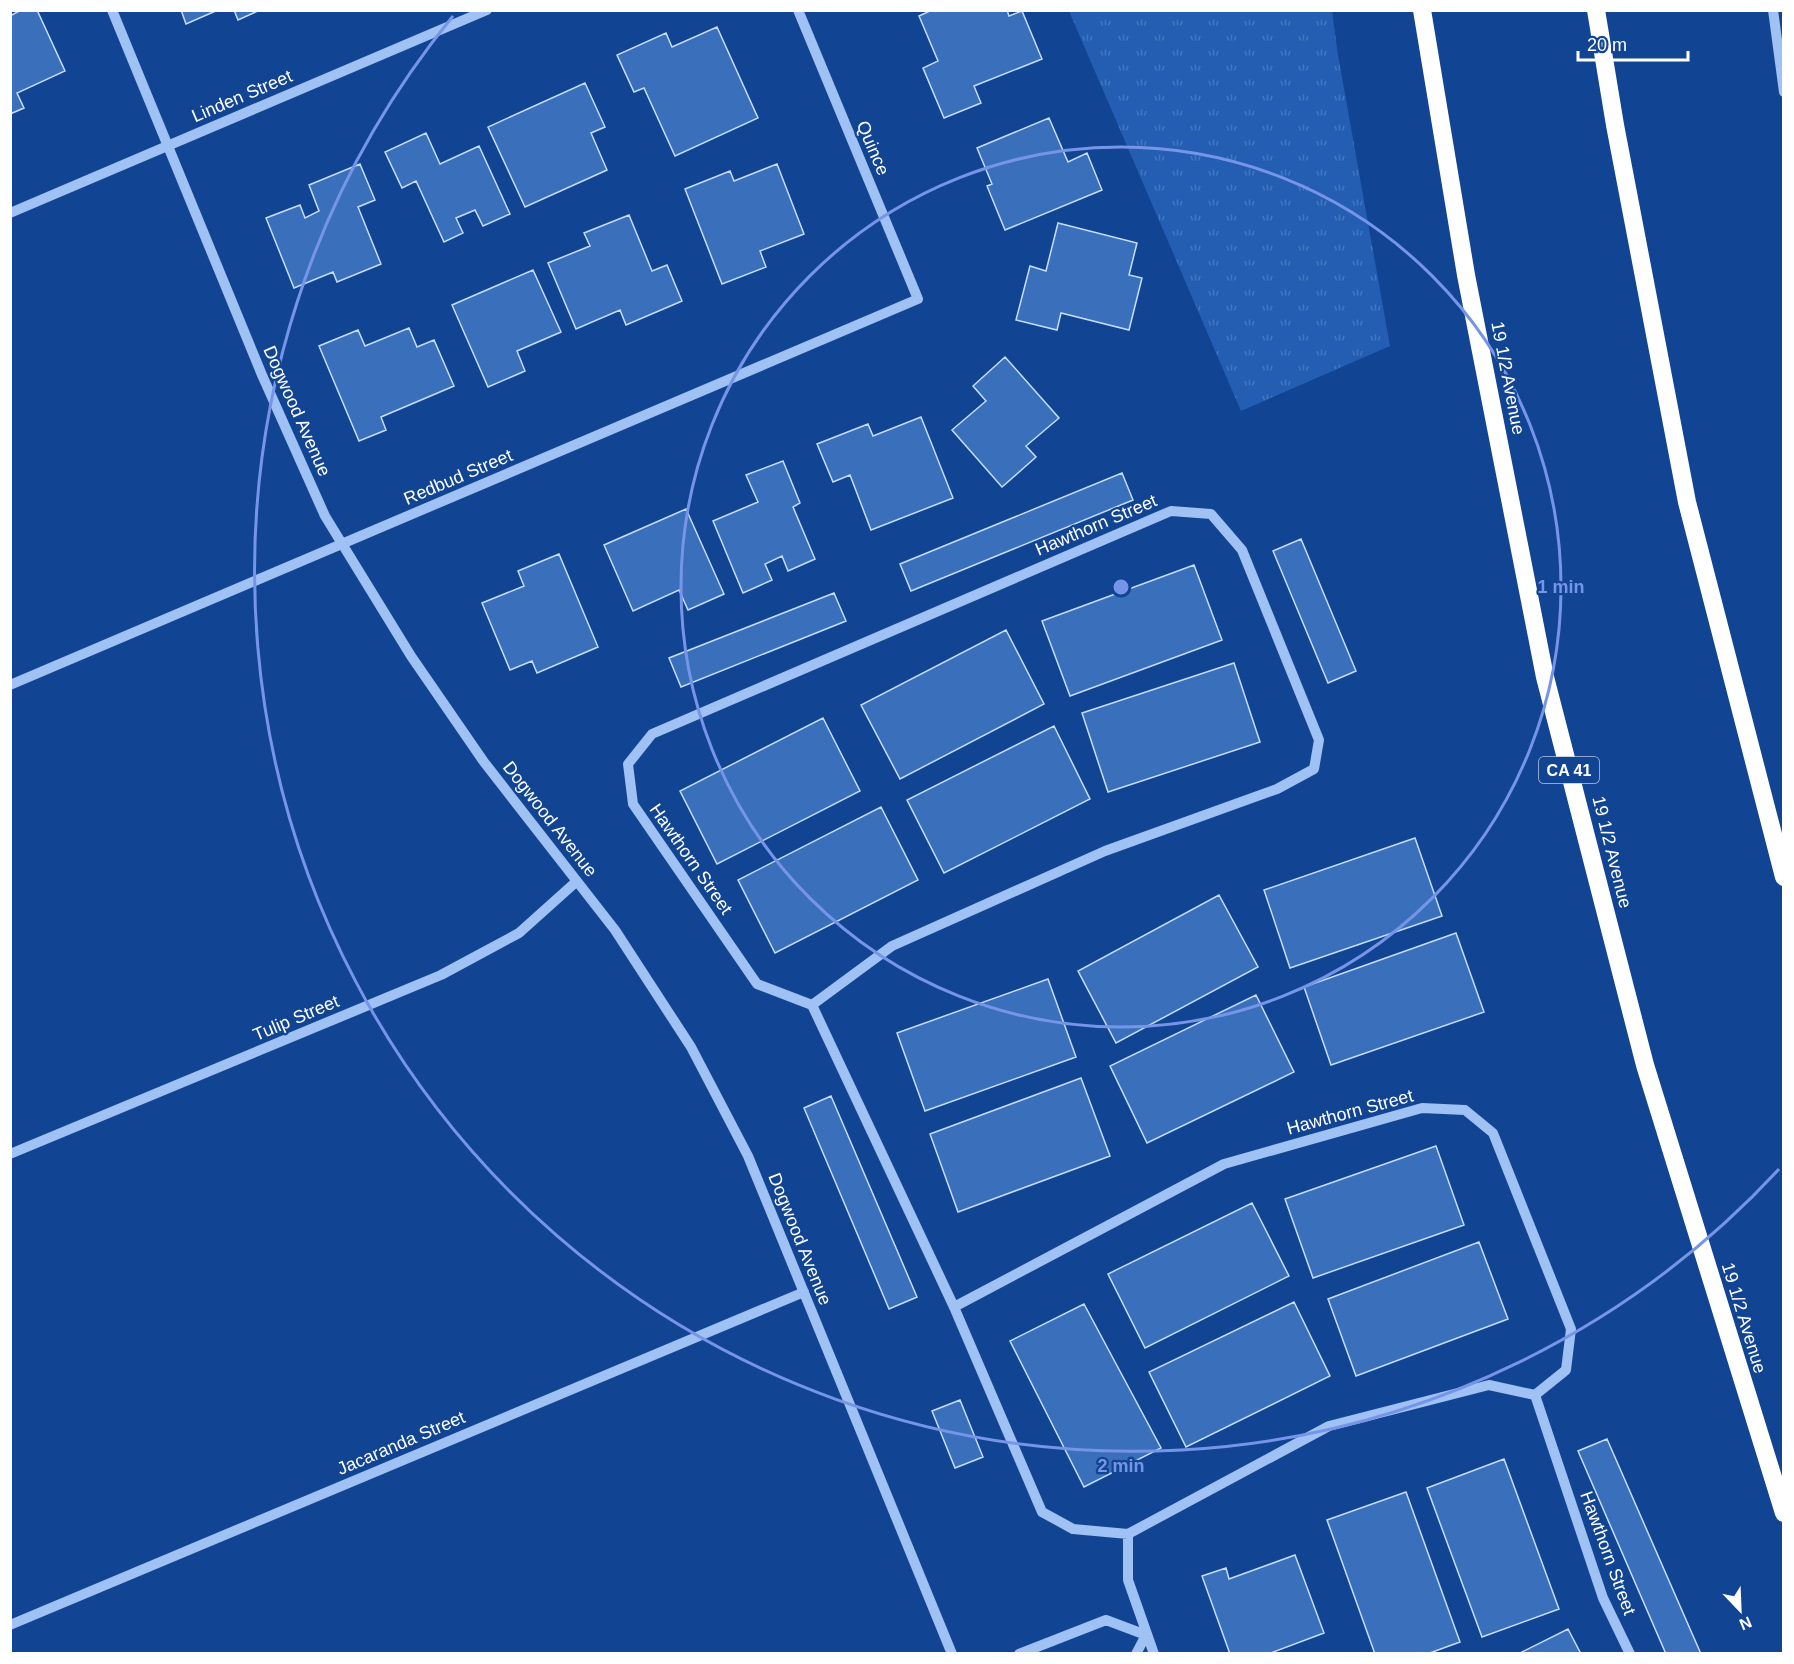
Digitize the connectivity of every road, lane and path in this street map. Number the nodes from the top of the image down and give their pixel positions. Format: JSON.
{"nodes":[{"id":1,"x":112,"y":10,"type":"edge"},
{"id":2,"x":487,"y":10,"type":"edge"},
{"id":3,"x":798,"y":10,"type":"edge"},
{"id":4,"x":1422,"y":10,"type":"edge"},
{"id":5,"x":1596,"y":10,"type":"edge"},
{"id":6,"x":1773,"y":10,"type":"edge"},
{"id":7,"x":1784,"y":92,"type":"edge"},
{"id":8,"x":168,"y":146,"type":"junction"},
{"id":9,"x":10,"y":213,"type":"edge"},
{"id":10,"x":918,"y":299,"type":"joint"},
{"id":11,"x":342,"y":544,"type":"junction"},
{"id":12,"x":10,"y":685,"type":"edge"},
{"id":13,"x":1784,"y":877,"type":"edge"},
{"id":14,"x":577,"y":881,"type":"junction"},
{"id":15,"x":812,"y":1005,"type":"junction"},
{"id":16,"x":10,"y":1154,"type":"edge"},
{"id":17,"x":804,"y":1292,"type":"junction"},
{"id":18,"x":954,"y":1307,"type":"junction"},
{"id":19,"x":1535,"y":1395,"type":"junction"},
{"id":20,"x":1784,"y":1513,"type":"edge"},
{"id":21,"x":1128,"y":1534,"type":"junction"},
{"id":22,"x":10,"y":1625,"type":"edge"},
{"id":23,"x":1146,"y":1635,"type":"junction"},
{"id":24,"x":952,"y":1653,"type":"edge"},
{"id":25,"x":1019,"y":1653,"type":"edge"},
{"id":26,"x":1136,"y":1653,"type":"edge"},
{"id":27,"x":1154,"y":1653,"type":"edge"},
{"id":28,"x":1630,"y":1653,"type":"edge"}],
"edges":[{"from":1,"to":8,"type":"street","name":"Dogwood Avenue"},
{"from":2,"to":8,"type":"street","name":"Linden Street"},
{"from":3,"to":10,"type":"street","name":"Quince"},
{"from":4,"to":20,"type":"highway","name":"19 1/2 Avenue","number":"CA 41"},
{"from":5,"to":13,"type":"highway"},
{"from":6,"to":7,"type":"street"},
{"from":8,"to":9,"type":"street","name":"Linden Street"},
{"from":8,"to":11,"type":"street","name":"Dogwood Avenue"},
{"from":10,"to":11,"type":"street","name":"Redbud Street"},
{"from":11,"to":12,"type":"street","name":"Redbud Street"},
{"from":11,"to":14,"type":"street","name":"Dogwood Avenue"},
{"from":14,"to":16,"type":"street","name":"Tulip Street"},
{"from":14,"to":17,"type":"street","name":"Dogwood Avenue"},
{"from":15,"to":15,"type":"street","name":"Hawthorn Street"},
{"from":15,"to":18,"type":"street"},
{"from":17,"to":22,"type":"street","name":"Jacaranda Street"},
{"from":17,"to":24,"type":"street","name":"Dogwood Avenue"},
{"from":18,"to":19,"type":"street","name":"Hawthorn Street"},
{"from":18,"to":21,"type":"street"},
{"from":19,"to":21,"type":"street"},
{"from":19,"to":28,"type":"street","name":"Hawthorn Street"},
{"from":21,"to":23,"type":"street"},
{"from":23,"to":25,"type":"street"},
{"from":23,"to":26,"type":"street"},
{"from":23,"to":27,"type":"street"}]}
